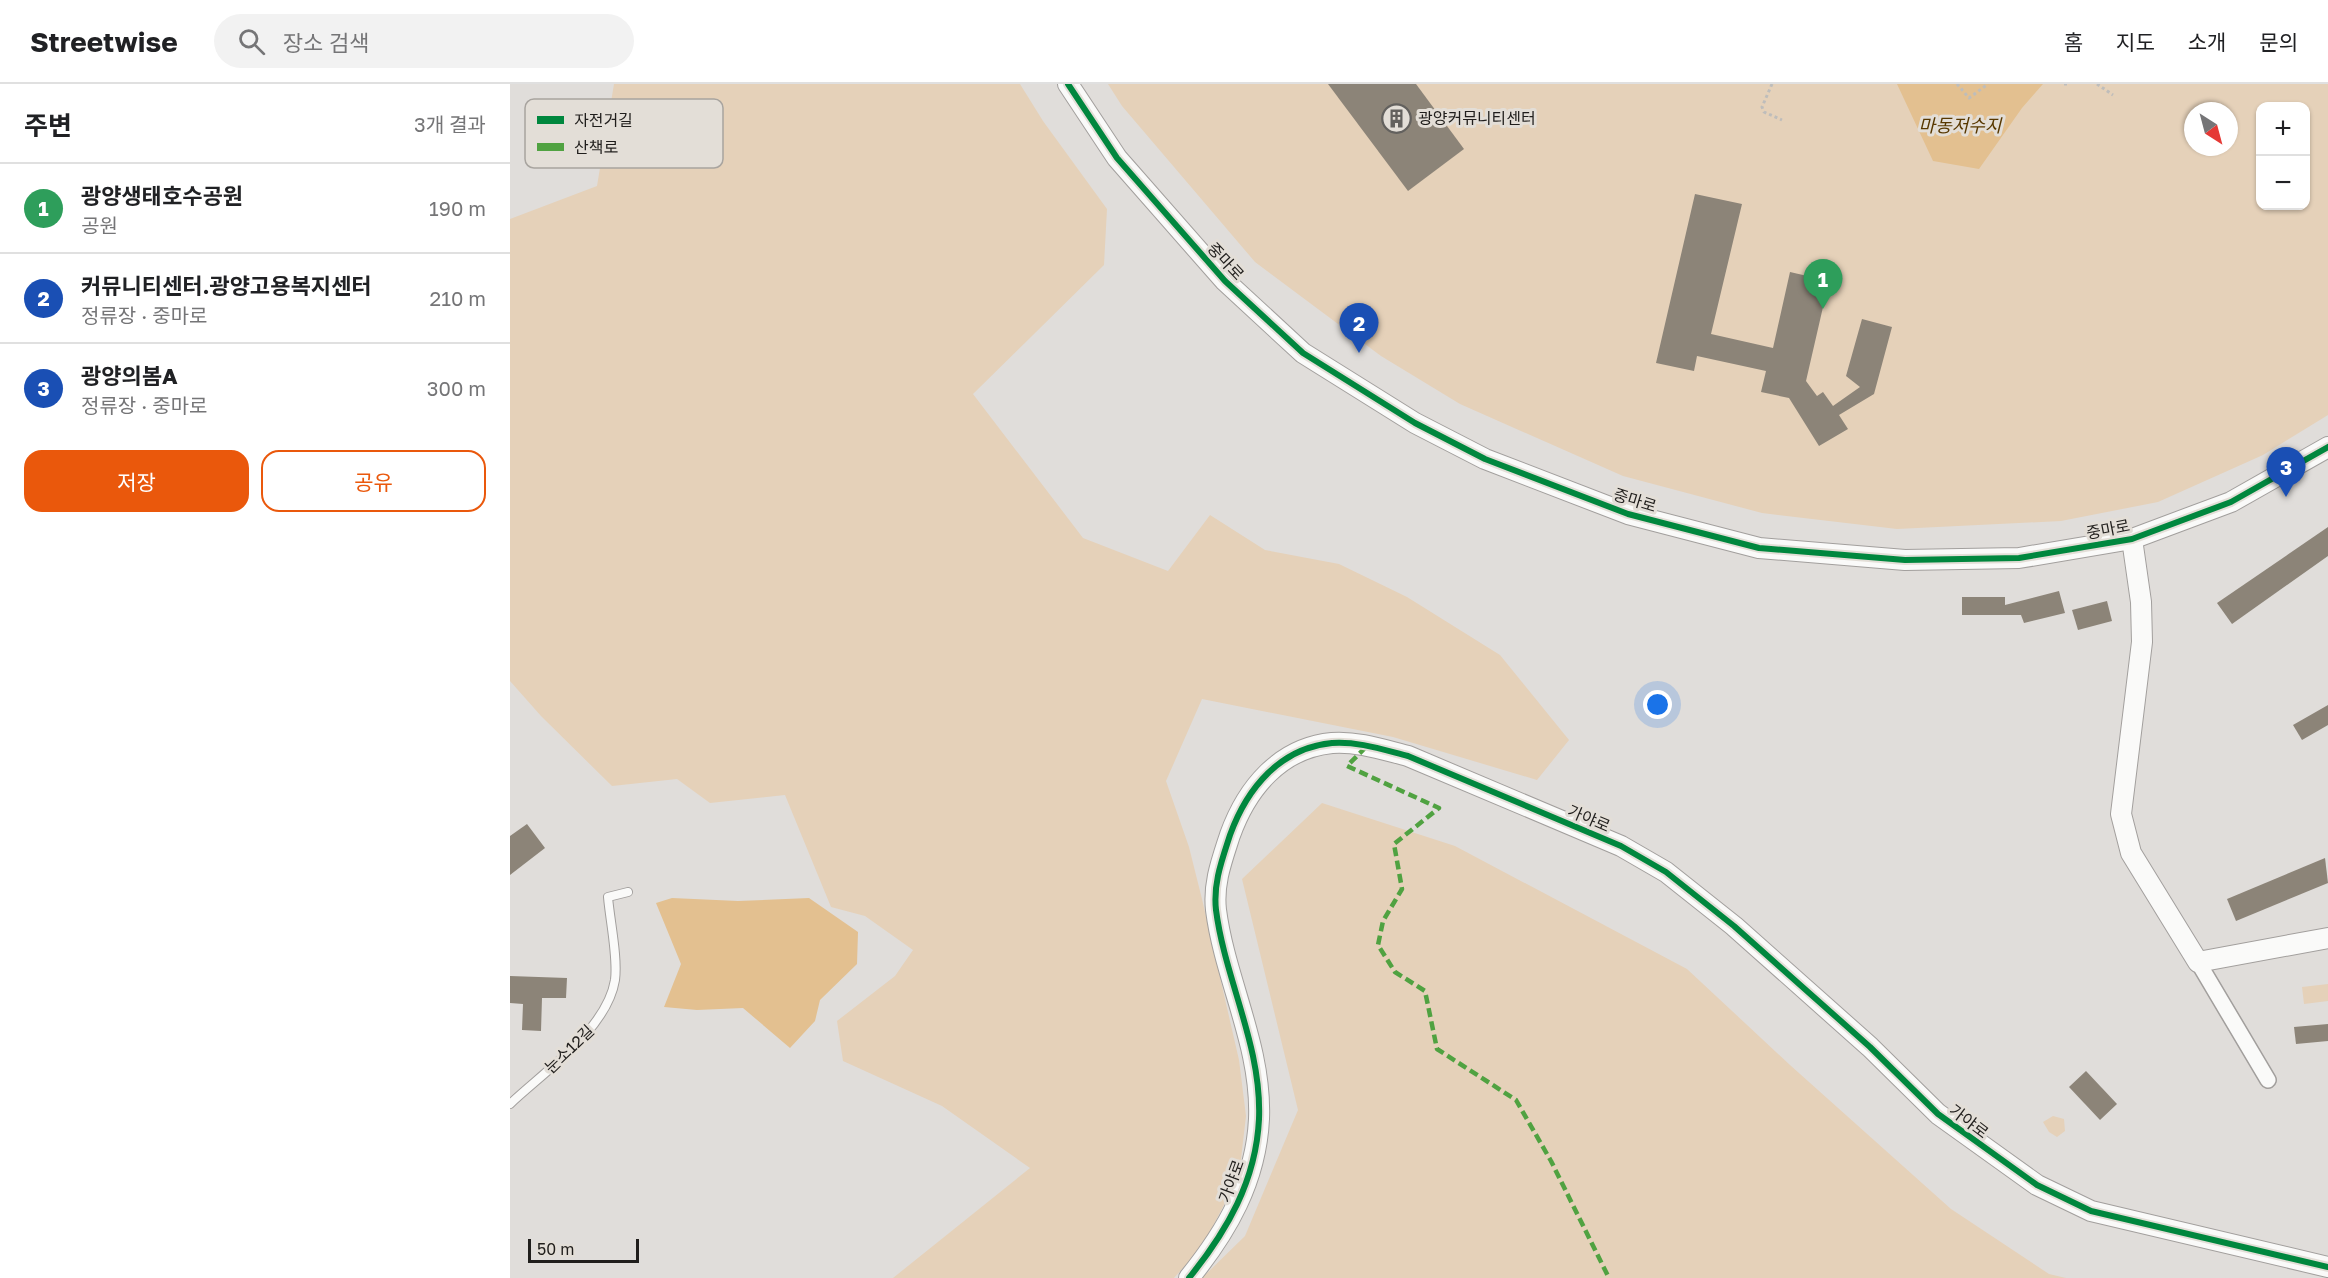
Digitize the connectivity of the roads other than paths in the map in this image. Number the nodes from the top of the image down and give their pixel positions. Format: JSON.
{"nodes":[{"id":1,"x":1068,"y":84,"type":"edge"},
{"id":2,"x":2328,"y":447,"type":"edge"},
{"id":3,"x":2133,"y":539,"type":"junction"},
{"id":4,"x":628,"y":892,"type":"dead end"},
{"id":5,"x":2328,"y":938,"type":"edge"},
{"id":6,"x":2198,"y":962,"type":"junction"},
{"id":7,"x":2268,"y":1080,"type":"dead end"},
{"id":8,"x":510,"y":1104,"type":"edge"},
{"id":9,"x":2328,"y":1267,"type":"edge"},
{"id":10,"x":1189,"y":1278,"type":"edge"}],
"edges":[{"from":1,"to":3,"type":"street","name":"중마로"},
{"from":2,"to":3,"type":"street","name":"중마로"},
{"from":3,"to":6,"type":"street"},
{"from":4,"to":8,"type":"lane","name":"눈소12길"},
{"from":5,"to":6,"type":"street"},
{"from":6,"to":7,"type":"street"},
{"from":9,"to":10,"type":"street","name":"가야로"}]}
